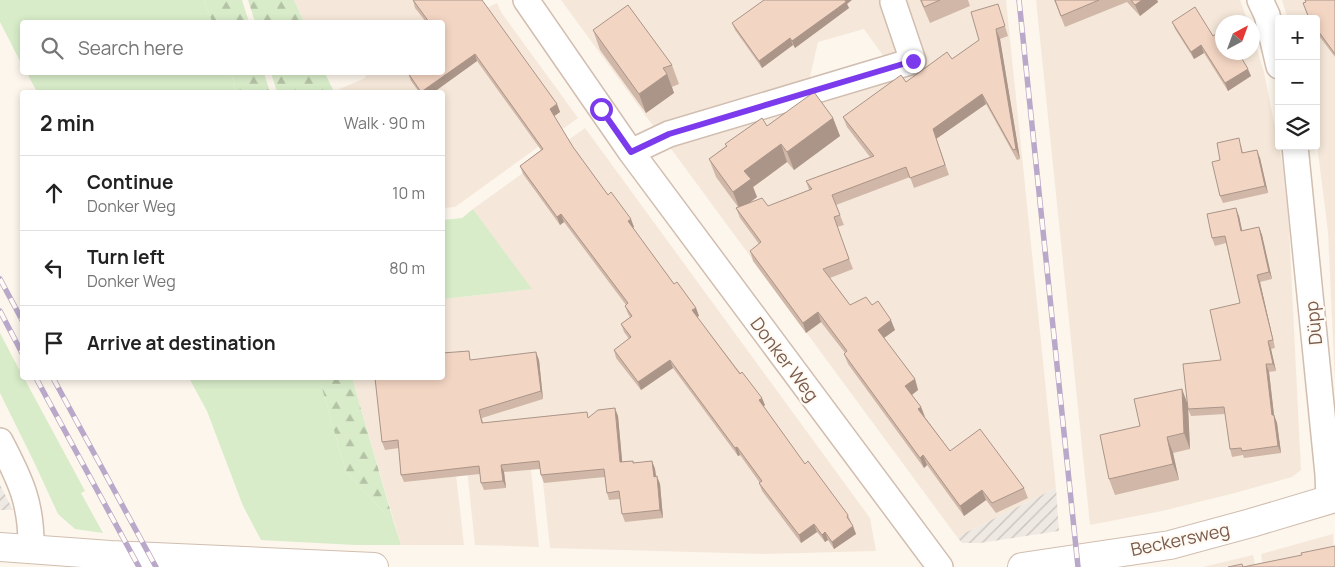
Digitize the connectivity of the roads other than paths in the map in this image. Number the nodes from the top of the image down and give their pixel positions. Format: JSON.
{"nodes":[{"id":1,"x":526,"y":0,"type":"edge"},
{"id":2,"x":1260,"y":0,"type":"edge"},
{"id":3,"x":893,"y":2,"type":"dead end"},
{"id":4,"x":1278,"y":60,"type":"edge"},
{"id":5,"x":1296,"y":150,"type":"edge"},
{"id":6,"x":631,"y":152,"type":"junction"},
{"id":7,"x":0,"y":441,"type":"edge"},
{"id":8,"x":1332,"y":499,"type":"edge"},
{"id":9,"x":0,"y":547,"type":"edge"},
{"id":10,"x":31,"y":550,"type":"junction"},
{"id":11,"x":374,"y":567,"type":"edge"},
{"id":12,"x":940,"y":567,"type":"edge"},
{"id":13,"x":1022,"y":567,"type":"edge"}],
"edges":[{"from":1,"to":6,"type":"street","name":"Donker Weg"},
{"from":2,"to":4,"type":"street"},
{"from":3,"to":6,"type":"street"},
{"from":5,"to":8,"type":"street","name":"Düpp"},
{"from":6,"to":12,"type":"street","name":"Donker Weg"},
{"from":7,"to":10,"type":"street"},
{"from":8,"to":13,"type":"street","name":"Beckersweg"},
{"from":9,"to":10,"type":"street"},
{"from":10,"to":11,"type":"street"}]}
